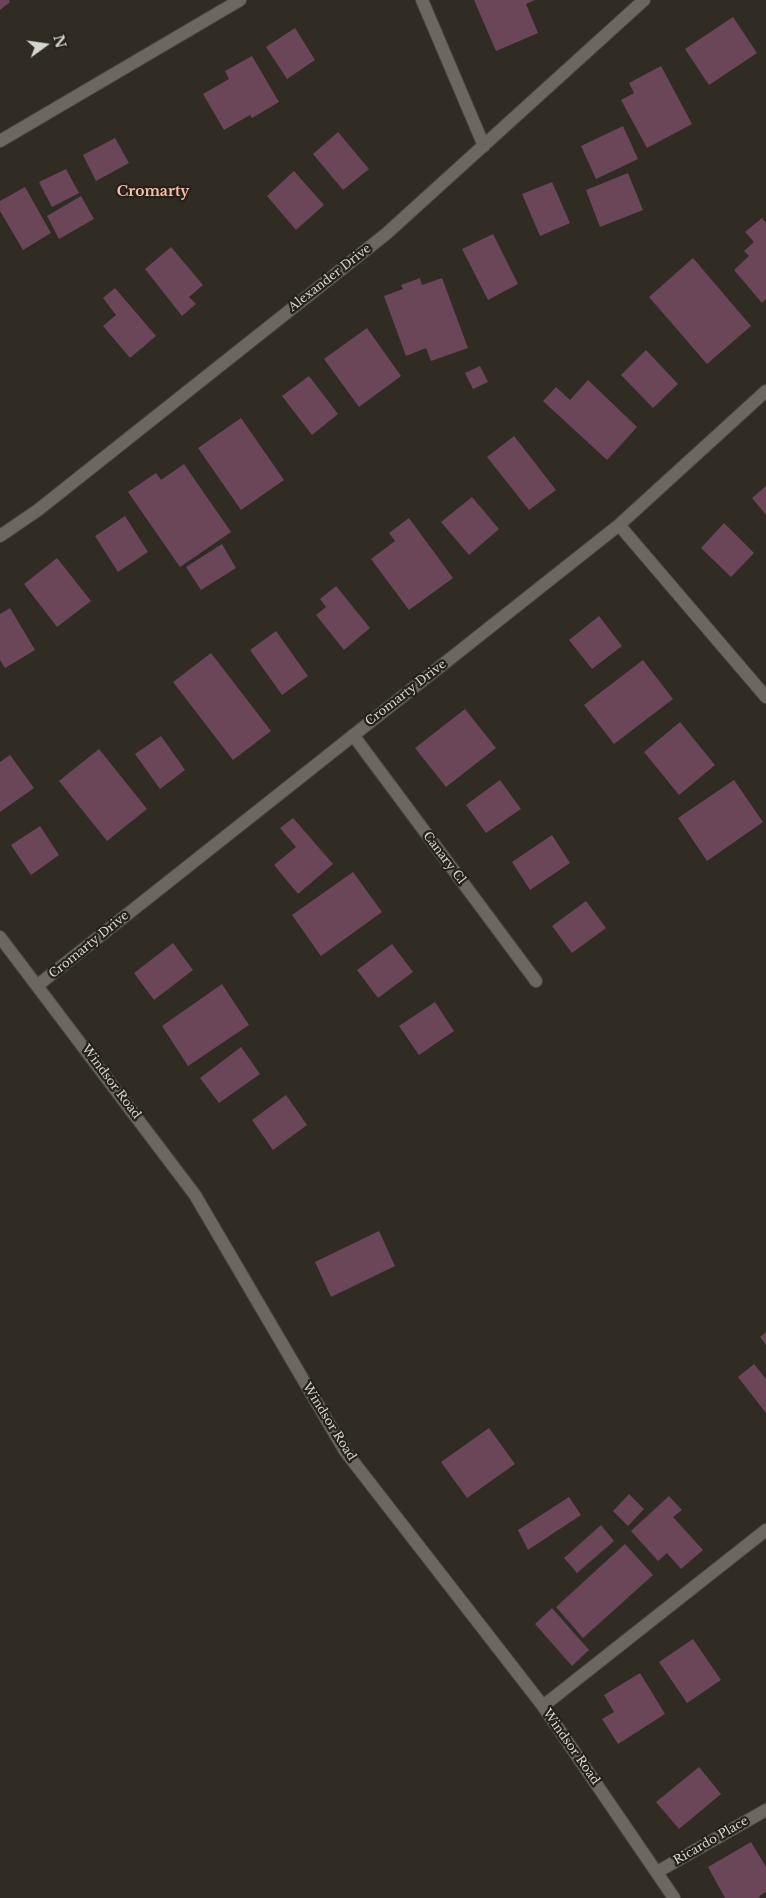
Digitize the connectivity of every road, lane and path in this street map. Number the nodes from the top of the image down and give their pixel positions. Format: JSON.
{"nodes":[{"id":1,"x":240,"y":0,"type":"edge"},
{"id":2,"x":422,"y":0,"type":"edge"},
{"id":3,"x":644,"y":0,"type":"edge"},
{"id":4,"x":0,"y":141,"type":"edge"},
{"id":5,"x":484,"y":146,"type":"junction"},
{"id":6,"x":766,"y":391,"type":"edge"},
{"id":7,"x":618,"y":525,"type":"junction"},
{"id":8,"x":0,"y":536,"type":"edge"},
{"id":9,"x":766,"y":697,"type":"edge"},
{"id":10,"x":353,"y":735,"type":"junction"},
{"id":11,"x":0,"y":937,"type":"edge"},
{"id":12,"x":536,"y":981,"type":"dead end"},
{"id":13,"x":38,"y":986,"type":"junction"},
{"id":14,"x":766,"y":1530,"type":"edge"},
{"id":15,"x":543,"y":1706,"type":"junction"},
{"id":16,"x":766,"y":1810,"type":"edge"},
{"id":17,"x":657,"y":1872,"type":"junction"},
{"id":18,"x":674,"y":1898,"type":"edge"}],
"edges":[{"from":1,"to":4,"type":"street"},
{"from":2,"to":5,"type":"street"},
{"from":3,"to":5,"type":"street","name":"Alexander Drive"},
{"from":5,"to":8,"type":"street","name":"Alexander Drive"},
{"from":6,"to":7,"type":"street","name":"Cromarty Drive"},
{"from":7,"to":9,"type":"street"},
{"from":7,"to":10,"type":"street","name":"Cromarty Drive"},
{"from":10,"to":12,"type":"street","name":"Canary Cl"},
{"from":10,"to":13,"type":"street","name":"Cromarty Drive"},
{"from":11,"to":13,"type":"street","name":"Windsor Road"},
{"from":13,"to":15,"type":"street","name":"Windsor Road"},
{"from":14,"to":15,"type":"street"},
{"from":15,"to":17,"type":"street","name":"Windsor Road"},
{"from":16,"to":17,"type":"street","name":"Ricardo Place"},
{"from":17,"to":18,"type":"street","name":"Windsor Road"}]}
